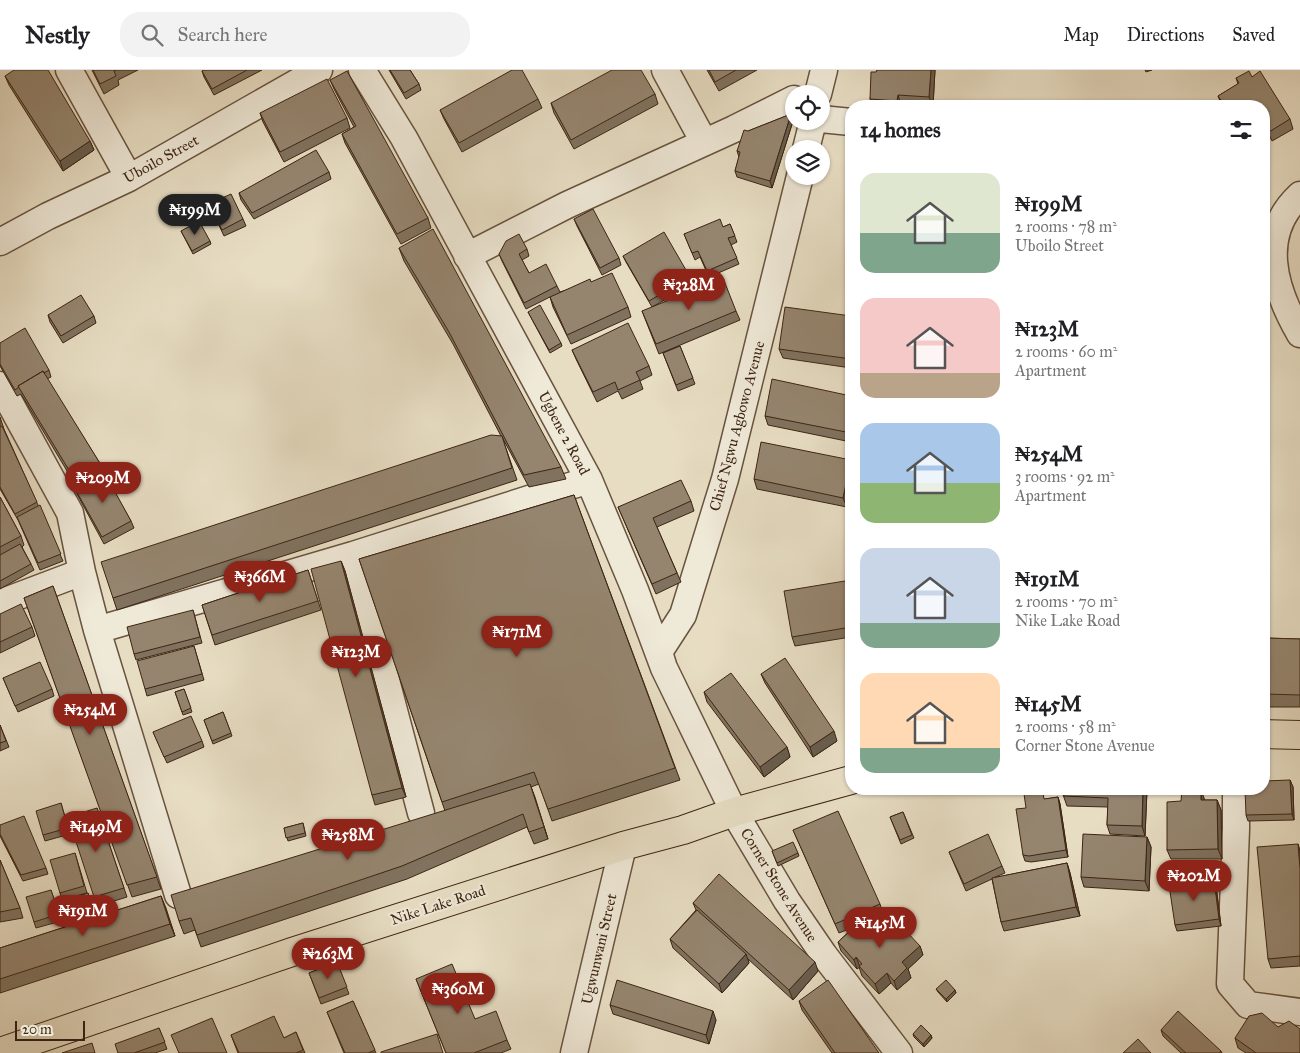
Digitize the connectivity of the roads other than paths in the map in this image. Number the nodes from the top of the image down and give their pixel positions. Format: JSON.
{"nodes":[{"id":1,"x":69,"y":70,"type":"edge"},
{"id":2,"x":319,"y":70,"type":"edge"},
{"id":3,"x":362,"y":70,"type":"edge"},
{"id":4,"x":665,"y":70,"type":"edge"},
{"id":5,"x":785,"y":103,"type":"edge"},
{"id":6,"x":830,"y":120,"type":"edge"},
{"id":7,"x":845,"y":121,"type":"edge"},
{"id":8,"x":704,"y":142,"type":"junction"},
{"id":9,"x":129,"y":178,"type":"junction"},
{"id":10,"x":798,"y":185,"type":"edge"},
{"id":11,"x":1300,"y":195,"type":"edge"},
{"id":12,"x":0,"y":242,"type":"edge"},
{"id":13,"x":467,"y":256,"type":"junction"},
{"id":14,"x":1300,"y":334,"type":"edge"},
{"id":15,"x":0,"y":385,"type":"edge"},
{"id":16,"x":589,"y":480,"type":"junction"},
{"id":17,"x":353,"y":555,"type":"junction"},
{"id":18,"x":82,"y":572,"type":"junction"},
{"id":19,"x":0,"y":603,"type":"edge"},
{"id":20,"x":97,"y":630,"type":"junction"},
{"id":21,"x":664,"y":668,"type":"junction"},
{"id":22,"x":1270,"y":734,"type":"edge"},
{"id":23,"x":1300,"y":735,"type":"edge"},
{"id":24,"x":845,"y":782,"type":"edge"},
{"id":25,"x":1236,"y":795,"type":"edge"},
{"id":26,"x":734,"y":812,"type":"junction"},
{"id":27,"x":420,"y":813,"type":"dead end"},
{"id":28,"x":623,"y":846,"type":"junction"},
{"id":29,"x":178,"y":895,"type":"edge"},
{"id":30,"x":1300,"y":1012,"type":"edge"},
{"id":31,"x":0,"y":1052,"type":"edge"},
{"id":32,"x":574,"y":1053,"type":"edge"},
{"id":33,"x":899,"y":1053,"type":"edge"}],
"edges":[{"from":1,"to":9,"type":"street"},
{"from":2,"to":9,"type":"street","name":"Uboilo Street"},
{"from":3,"to":13,"type":"street","name":"Ugbene 2 Road"},
{"from":4,"to":8,"type":"street"},
{"from":5,"to":8,"type":"street"},
{"from":6,"to":7,"type":"street"},
{"from":8,"to":13,"type":"street"},
{"from":9,"to":12,"type":"street","name":"Uboilo Street"},
{"from":10,"to":21,"type":"street","name":"Chief Ngwu Agbowo Avenue"},
{"from":11,"to":14,"type":"street"},
{"from":13,"to":16,"type":"street","name":"Ugbene 2 Road"},
{"from":15,"to":18,"type":"street"},
{"from":16,"to":17,"type":"street"},
{"from":16,"to":21,"type":"street","name":"Ugbene 2 Road"},
{"from":17,"to":20,"type":"street"},
{"from":17,"to":27,"type":"street"},
{"from":18,"to":19,"type":"street"},
{"from":18,"to":20,"type":"street"},
{"from":20,"to":29,"type":"street"},
{"from":21,"to":26,"type":"street","name":"Ugbene 2 Road"},
{"from":22,"to":23,"type":"main road"},
{"from":24,"to":26,"type":"main road","name":"Nike Lake Road"},
{"from":25,"to":30,"type":"street"},
{"from":26,"to":28,"type":"main road","name":"Nike Lake Road"},
{"from":26,"to":33,"type":"street","name":"Corner Stone Avenue"},
{"from":28,"to":31,"type":"main road","name":"Nike Lake Road"},
{"from":28,"to":32,"type":"street","name":"Ugwunwani Street"}]}
